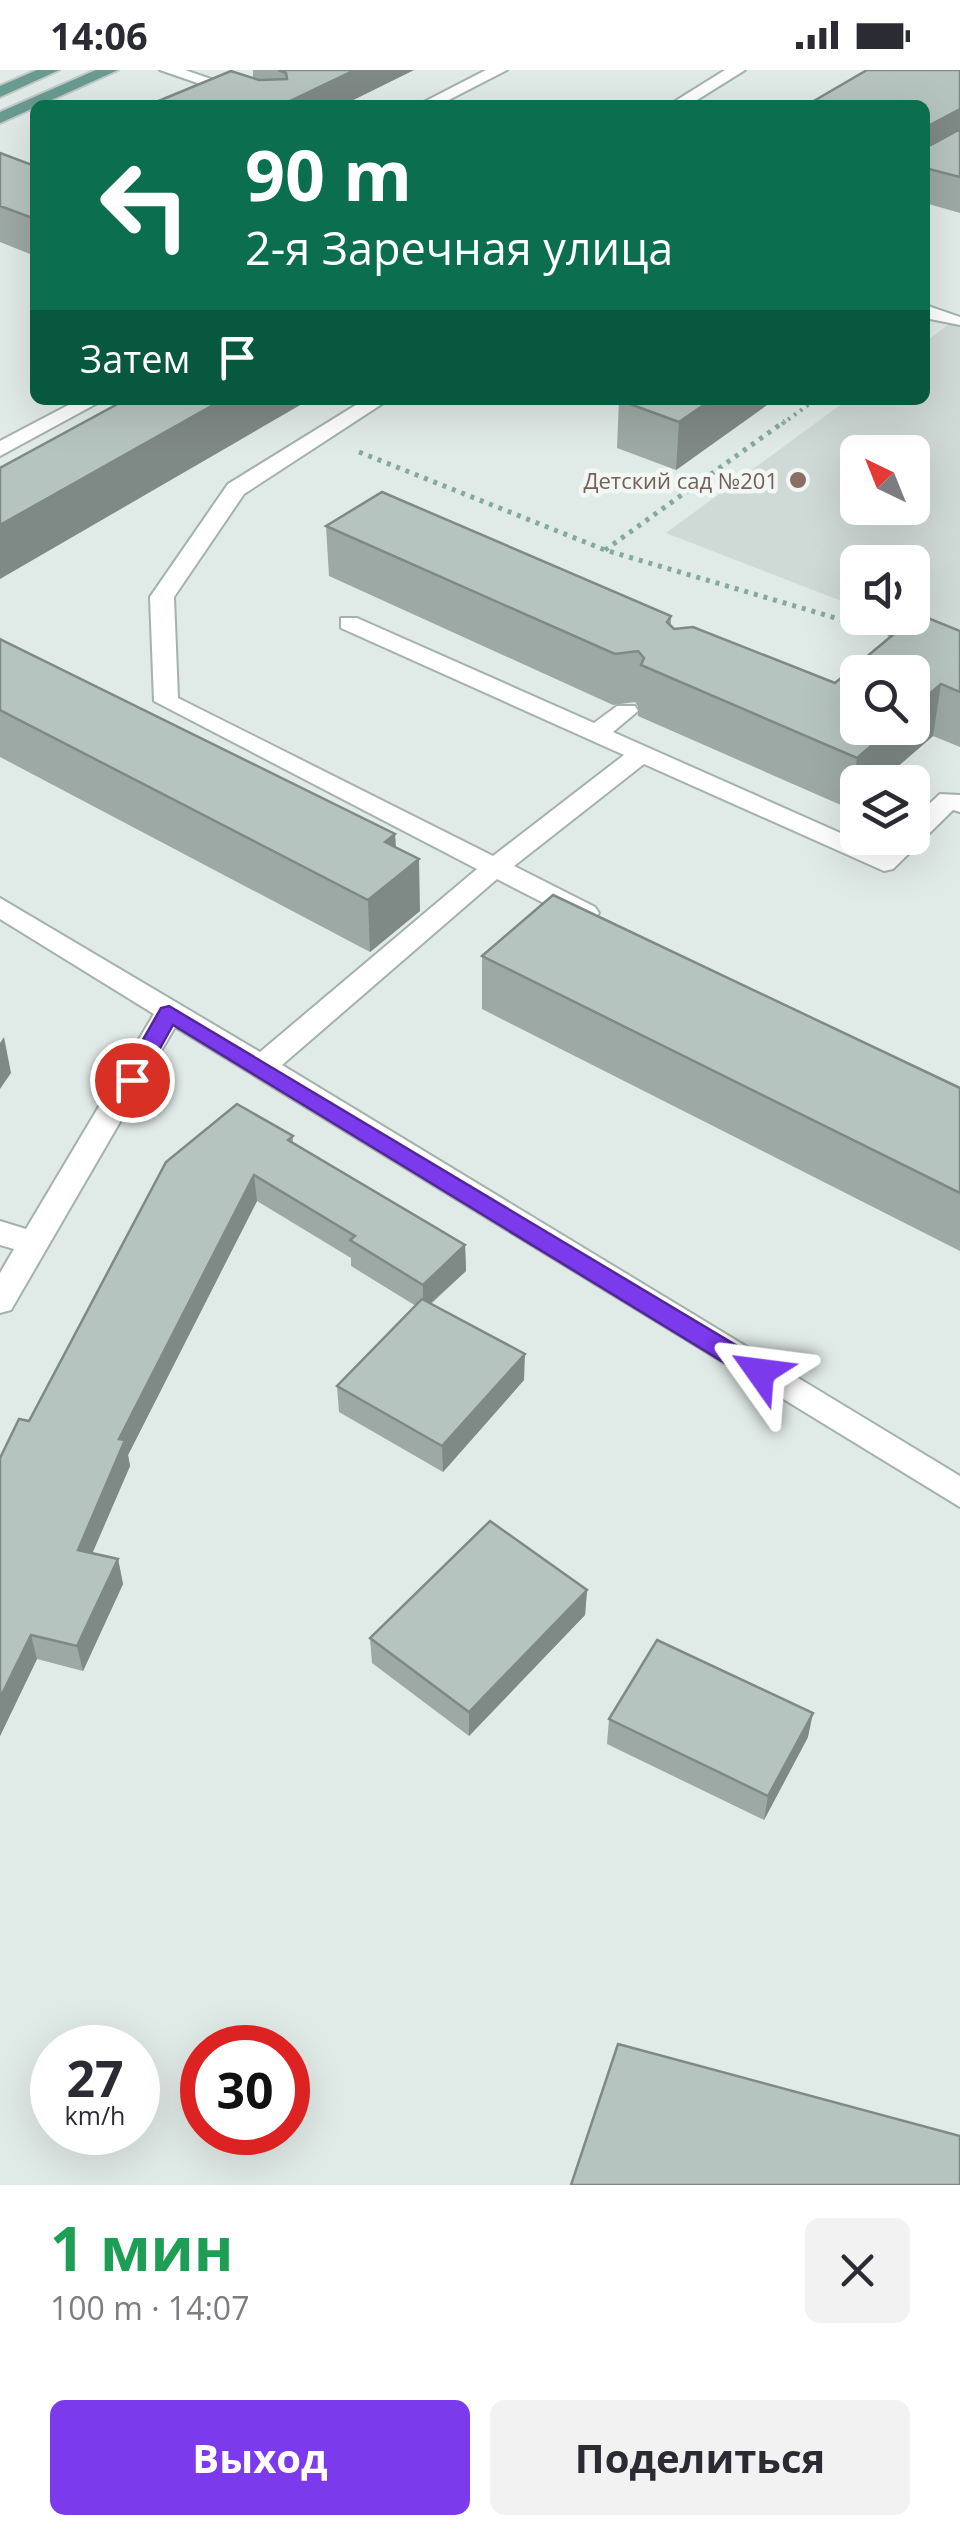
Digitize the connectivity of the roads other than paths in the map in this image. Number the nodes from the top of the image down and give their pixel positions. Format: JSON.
{"nodes":[{"id":1,"x":51,"y":70,"type":"edge"},
{"id":2,"x":110,"y":70,"type":"edge"},
{"id":3,"x":168,"y":70,"type":"edge"},
{"id":4,"x":499,"y":70,"type":"edge"},
{"id":5,"x":737,"y":70,"type":"edge"},
{"id":6,"x":0,"y":92,"type":"edge"},
{"id":7,"x":41,"y":100,"type":"edge"},
{"id":8,"x":262,"y":100,"type":"edge"},
{"id":9,"x":436,"y":100,"type":"edge"},
{"id":10,"x":686,"y":100,"type":"edge"},
{"id":11,"x":30,"y":105,"type":"edge"},
{"id":12,"x":0,"y":118,"type":"edge"},
{"id":13,"x":960,"y":297,"type":"edge"},
{"id":14,"x":938,"y":315,"type":"edge"},
{"id":15,"x":84,"y":405,"type":"edge"},
{"id":16,"x":370,"y":405,"type":"edge"},
{"id":17,"x":0,"y":450,"type":"edge"},
{"id":18,"x":349,"y":623,"type":"dead end"},
{"id":19,"x":626,"y":711,"type":"dead end"},
{"id":20,"x":596,"y":733,"type":"junction"},
{"id":21,"x":642,"y":754,"type":"junction"},
{"id":22,"x":960,"y":804,"type":"edge"},
{"id":23,"x":930,"y":818,"type":"edge"},
{"id":24,"x":840,"y":843,"type":"edge"},
{"id":25,"x":866,"y":855,"type":"edge"},
{"id":26,"x":892,"y":855,"type":"edge"},
{"id":27,"x":492,"y":870,"type":"junction"},
{"id":28,"x":0,"y":906,"type":"edge"},
{"id":29,"x":618,"y":930,"type":"edge"},
{"id":30,"x":169,"y":1013,"type":"junction"},
{"id":31,"x":260,"y":1068,"type":"junction"},
{"id":32,"x":0,"y":1233,"type":"edge"},
{"id":33,"x":36,"y":1244,"type":"junction"},
{"id":34,"x":0,"y":1301,"type":"edge"},
{"id":35,"x":960,"y":1493,"type":"edge"}],
"edges":[{"from":1,"to":6,"type":"main road"},
{"from":2,"to":7,"type":"main road"},
{"from":3,"to":8,"type":"street"},
{"from":4,"to":9,"type":"street"},
{"from":5,"to":10,"type":"street"},
{"from":11,"to":12,"type":"main road"},
{"from":13,"to":14,"type":"street"},
{"from":15,"to":17,"type":"street"},
{"from":16,"to":27,"type":"street"},
{"from":18,"to":20,"type":"street"},
{"from":19,"to":20,"type":"street"},
{"from":20,"to":21,"type":"street"},
{"from":21,"to":24,"type":"street"},
{"from":21,"to":27,"type":"street"},
{"from":22,"to":23,"type":"street"},
{"from":25,"to":26,"type":"street"},
{"from":27,"to":29,"type":"street"},
{"from":27,"to":31,"type":"street"},
{"from":28,"to":30,"type":"street"},
{"from":30,"to":31,"type":"street"},
{"from":30,"to":33,"type":"street"},
{"from":31,"to":35,"type":"street"},
{"from":32,"to":33,"type":"street"},
{"from":33,"to":34,"type":"street"}]}
